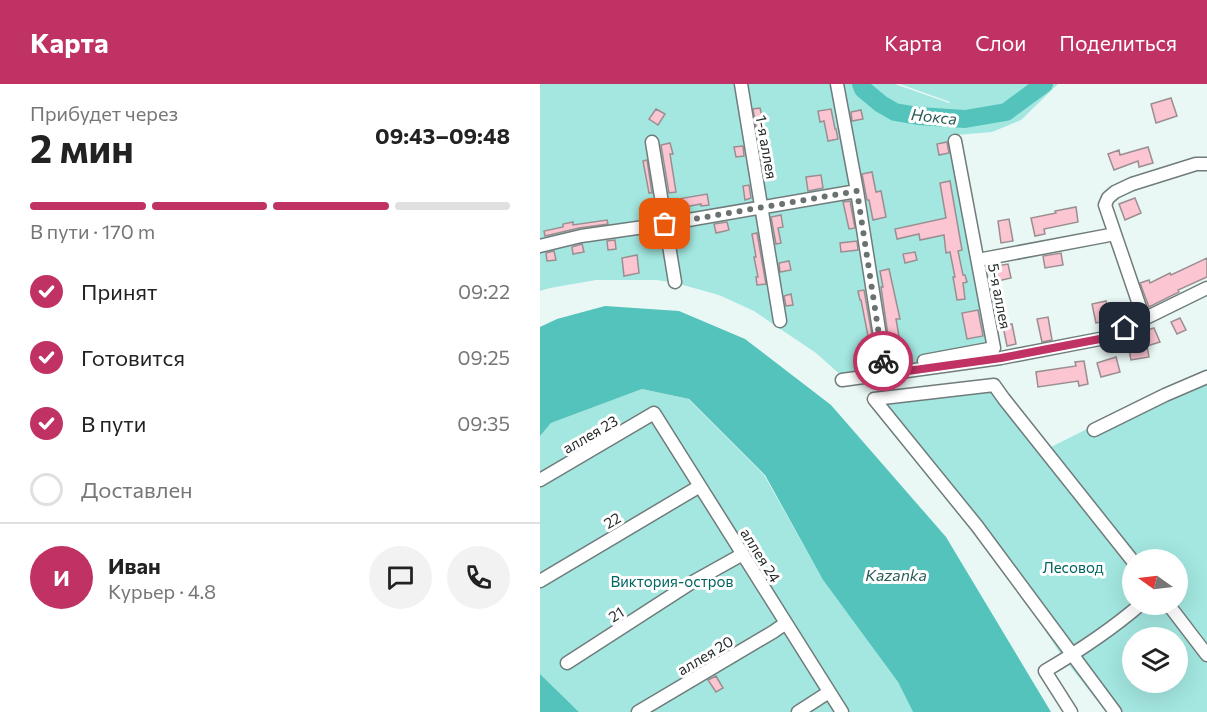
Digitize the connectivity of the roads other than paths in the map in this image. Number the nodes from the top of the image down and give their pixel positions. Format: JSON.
{"nodes":[{"id":1,"x":741,"y":84,"type":"edge"},
{"id":2,"x":837,"y":84,"type":"edge"},
{"id":3,"x":955,"y":141,"type":"dead end"},
{"id":4,"x":652,"y":142,"type":"dead end"},
{"id":5,"x":1207,"y":164,"type":"edge"},
{"id":6,"x":857,"y":191,"type":"junction"},
{"id":7,"x":762,"y":207,"type":"junction"},
{"id":8,"x":665,"y":224,"type":"junction"},
{"id":9,"x":1115,"y":234,"type":"junction"},
{"id":10,"x":540,"y":246,"type":"edge"},
{"id":11,"x":982,"y":259,"type":"dead end"},
{"id":12,"x":675,"y":282,"type":"dead end"},
{"id":13,"x":1207,"y":288,"type":"edge"},
{"id":14,"x":1144,"y":319,"type":"junction"},
{"id":15,"x":780,"y":321,"type":"dead end"},
{"id":16,"x":885,"y":371,"type":"junction"},
{"id":17,"x":1207,"y":377,"type":"edge"},
{"id":18,"x":842,"y":380,"type":"dead end"},
{"id":19,"x":654,"y":413,"type":"joint"},
{"id":20,"x":1094,"y":430,"type":"dead end"},
{"id":21,"x":540,"y":480,"type":"edge"},
{"id":22,"x":700,"y":486,"type":"junction"},
{"id":23,"x":1123,"y":549,"type":"edge"},
{"id":24,"x":743,"y":555,"type":"junction"},
{"id":25,"x":540,"y":581,"type":"edge"},
{"id":26,"x":1128,"y":615,"type":"edge"},
{"id":27,"x":1176,"y":615,"type":"edge"},
{"id":28,"x":786,"y":623,"type":"junction"},
{"id":29,"x":1072,"y":655,"type":"junction"},
{"id":30,"x":1207,"y":655,"type":"edge"},
{"id":31,"x":567,"y":663,"type":"dead end"},
{"id":32,"x":830,"y":692,"type":"junction"},
{"id":33,"x":638,"y":712,"type":"edge"},
{"id":34,"x":798,"y":712,"type":"edge"},
{"id":35,"x":842,"y":712,"type":"edge"},
{"id":36,"x":1071,"y":712,"type":"edge"},
{"id":37,"x":1115,"y":712,"type":"edge"}],
"edges":[{"from":1,"to":7,"type":"street","name":"1-я аллея"},
{"from":2,"to":6,"type":"street"},
{"from":3,"to":16,"type":"street","name":"5-я аллея"},
{"from":4,"to":8,"type":"street"},
{"from":5,"to":9,"type":"street"},
{"from":6,"to":7,"type":"street"},
{"from":6,"to":16,"type":"street"},
{"from":7,"to":8,"type":"street"},
{"from":7,"to":15,"type":"street","name":"1-я аллея"},
{"from":8,"to":10,"type":"street"},
{"from":8,"to":12,"type":"street"},
{"from":9,"to":11,"type":"street"},
{"from":9,"to":14,"type":"street"},
{"from":13,"to":14,"type":"street"},
{"from":14,"to":16,"type":"street"},
{"from":16,"to":18,"type":"street"},
{"from":17,"to":20,"type":"street"},
{"from":19,"to":21,"type":"street","name":"аллея 23"},
{"from":19,"to":22,"type":"street","name":"аллея 24"},
{"from":22,"to":24,"type":"street","name":"аллея 24"},
{"from":22,"to":25,"type":"street","name":"22"},
{"from":23,"to":29,"type":"street"},
{"from":24,"to":28,"type":"street","name":"аллея 24"},
{"from":24,"to":31,"type":"street","name":"21"},
{"from":26,"to":29,"type":"street"},
{"from":27,"to":30,"type":"street"},
{"from":28,"to":32,"type":"street","name":"аллея 24"},
{"from":28,"to":33,"type":"street","name":"аллея 20"},
{"from":29,"to":36,"type":"street"},
{"from":29,"to":37,"type":"street"},
{"from":32,"to":34,"type":"street"},
{"from":32,"to":35,"type":"street","name":"аллея 24"}]}
